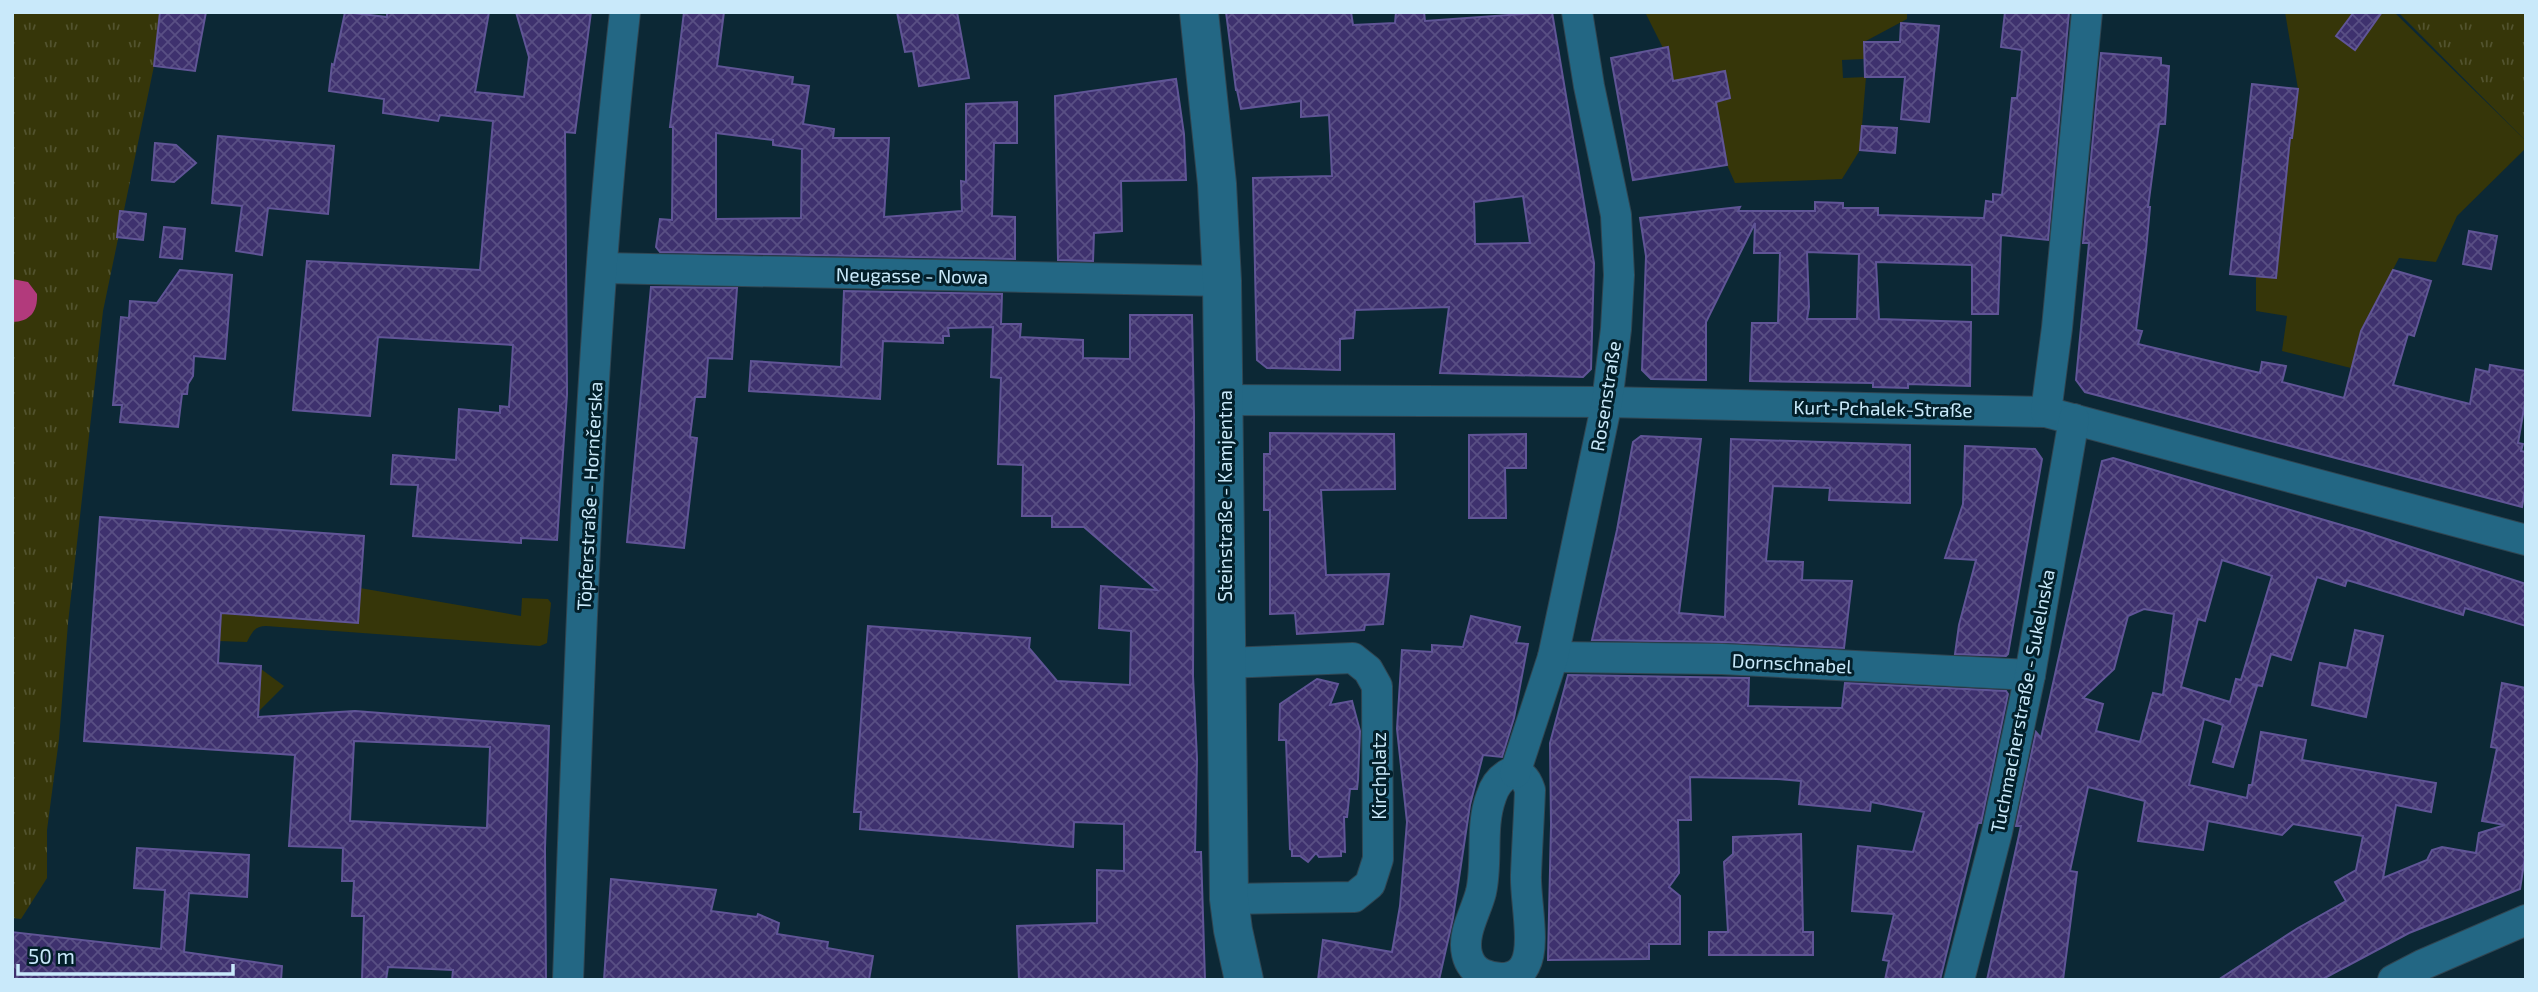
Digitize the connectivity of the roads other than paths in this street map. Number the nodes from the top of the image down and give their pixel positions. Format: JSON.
{"nodes":[{"id":1,"x":625,"y":12,"type":"edge"},
{"id":2,"x":1199,"y":12,"type":"edge"},
{"id":3,"x":1577,"y":12,"type":"edge"},
{"id":4,"x":2087,"y":12,"type":"edge"},
{"id":5,"x":603,"y":268,"type":"junction"},
{"id":6,"x":1222,"y":281,"type":"junction"},
{"id":7,"x":1224,"y":400,"type":"junction"},
{"id":8,"x":1608,"y":402,"type":"junction"},
{"id":9,"x":2060,"y":416,"type":"junction"},
{"id":10,"x":2526,"y":540,"type":"edge"},
{"id":11,"x":1553,"y":657,"type":"junction"},
{"id":12,"x":1225,"y":663,"type":"junction"},
{"id":13,"x":2030,"y":675,"type":"junction"},
{"id":14,"x":1515,"y":773,"type":"junction"},
{"id":15,"x":1229,"y":899,"type":"junction"},
{"id":16,"x":2526,"y":920,"type":"edge"},
{"id":17,"x":1508,"y":979,"type":"edge"},
{"id":18,"x":568,"y":980,"type":"edge"},
{"id":19,"x":1244,"y":980,"type":"edge"},
{"id":20,"x":1959,"y":980,"type":"edge"},
{"id":21,"x":2393,"y":980,"type":"edge"}],
"edges":[{"from":1,"to":5,"type":"street","name":"Töpferstraße - Hornčerska"},
{"from":2,"to":6,"type":"main road","name":"Steinstraße - Kamjentna"},
{"from":3,"to":8,"type":"street","name":"Rosenstraße"},
{"from":4,"to":9,"type":"street","name":"Tuchmacherstraße - Sukelnska"},
{"from":5,"to":6,"type":"street","name":"Neugasse - Nowa"},
{"from":5,"to":18,"type":"street","name":"Töpferstraße - Hornčerska"},
{"from":6,"to":7,"type":"main road","name":"Steinstraße - Kamjentna"},
{"from":7,"to":8,"type":"street","name":"Kurt-Pchalek-Straße"},
{"from":7,"to":12,"type":"main road","name":"Steinstraße - Kamjentna"},
{"from":8,"to":9,"type":"street","name":"Kurt-Pchalek-Straße"},
{"from":8,"to":11,"type":"street","name":"Rosenstraße"},
{"from":9,"to":10,"type":"street","name":"Kurt-Pchalek-Straße"},
{"from":9,"to":13,"type":"street","name":"Tuchmacherstraße - Sukelnska"},
{"from":11,"to":13,"type":"street","name":"Dornschnabel"},
{"from":11,"to":14,"type":"street","name":"Rosenstraße"},
{"from":12,"to":15,"type":"main road","name":"Steinstraße - Kamjentna"},
{"from":12,"to":15,"type":"street","name":"Kirchplatz"},
{"from":13,"to":20,"type":"street","name":"Tuchmacherstraße - Sukelnska"},
{"from":14,"to":17,"type":"street"},
{"from":14,"to":17,"type":"street"},
{"from":15,"to":19,"type":"main road","name":"Steinstraße - Kamjentna"},
{"from":16,"to":21,"type":"street"}]}
